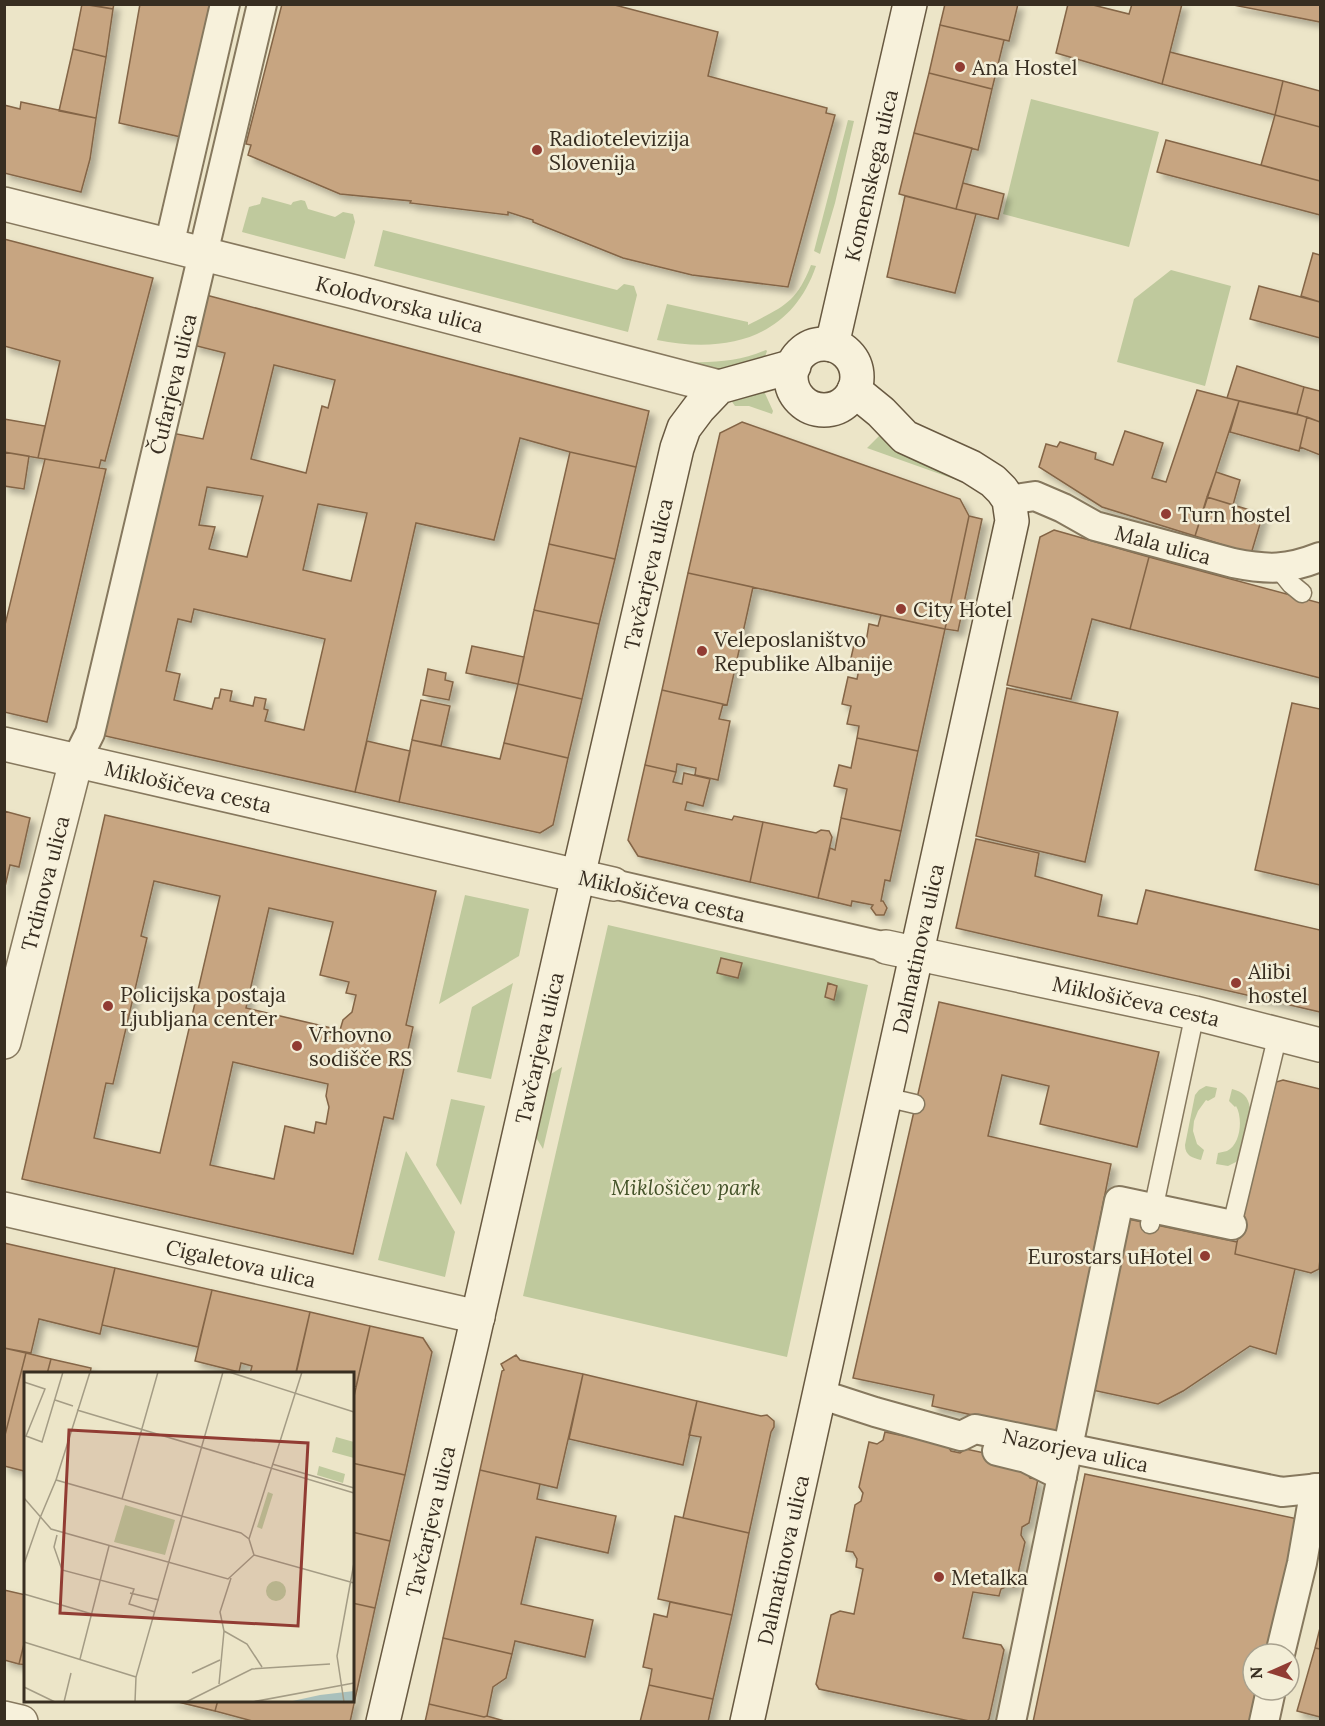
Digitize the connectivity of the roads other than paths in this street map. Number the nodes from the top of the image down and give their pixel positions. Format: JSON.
{"nodes":[{"id":1,"x":225,"y":4,"type":"edge"},
{"id":2,"x":262,"y":4,"type":"edge"},
{"id":3,"x":910,"y":4,"type":"edge"},
{"id":4,"x":4,"y":204,"type":"edge"},
{"id":5,"x":169,"y":246,"type":"junction"},
{"id":6,"x":204,"y":254,"type":"junction"},
{"id":7,"x":832,"y":345,"type":"junction"},
{"id":8,"x":794,"y":366,"type":"junction"},
{"id":9,"x":719,"y":387,"type":"junction"},
{"id":10,"x":854,"y":390,"type":"junction"},
{"id":11,"x":1009,"y":500,"type":"junction"},
{"id":12,"x":1320,"y":557,"type":"edge"},
{"id":13,"x":1278,"y":568,"type":"junction"},
{"id":14,"x":1302,"y":593,"type":"dead end"},
{"id":15,"x":4,"y":744,"type":"edge"},
{"id":16,"x":76,"y":761,"type":"junction"},
{"id":17,"x":578,"y":876,"type":"junction"},
{"id":18,"x":613,"y":884,"type":"joint"},
{"id":19,"x":901,"y":950,"type":"junction"},
{"id":20,"x":1195,"y":1013,"type":"junction"},
{"id":21,"x":1278,"y":1034,"type":"junction"},
{"id":22,"x":4,"y":1042,"type":"edge"},
{"id":23,"x":1320,"y":1045,"type":"edge"},
{"id":24,"x":4,"y":1209,"type":"edge"},
{"id":25,"x":1151,"y":1216,"type":"junction"},
{"id":26,"x":1232,"y":1226,"type":"joint"},
{"id":27,"x":478,"y":1317,"type":"junction"},
{"id":28,"x":827,"y":1398,"type":"junction"},
{"id":29,"x":961,"y":1436,"type":"junction"},
{"id":30,"x":1068,"y":1449,"type":"junction"},
{"id":31,"x":1062,"y":1476,"type":"junction"},
{"id":32,"x":1318,"y":1488,"type":"edge"},
{"id":33,"x":1283,"y":1642,"type":"edge"},
{"id":34,"x":1268,"y":1702,"type":"edge"},
{"id":35,"x":4,"y":1718,"type":"edge"},
{"id":36,"x":21,"y":1722,"type":"edge"},
{"id":37,"x":383,"y":1722,"type":"edge"},
{"id":38,"x":747,"y":1722,"type":"edge"},
{"id":39,"x":1011,"y":1722,"type":"edge"},
{"id":40,"x":1264,"y":1722,"type":"edge"}],
"edges":[{"from":1,"to":5,"type":"street"},
{"from":2,"to":6,"type":"street","name":"Čufarjeva ulica"},
{"from":3,"to":7,"type":"main road","name":"Komenskega ulica"},
{"from":4,"to":5,"type":"main road","name":"Kolodvorska ulica"},
{"from":5,"to":6,"type":"main road","name":"Kolodvorska ulica"},
{"from":6,"to":9,"type":"main road","name":"Kolodvorska ulica"},
{"from":6,"to":16,"type":"street","name":"Čufarjeva ulica"},
{"from":7,"to":8,"type":"main road"},
{"from":7,"to":10,"type":"main road"},
{"from":8,"to":9,"type":"main road"},
{"from":8,"to":10,"type":"main road"},
{"from":9,"to":17,"type":"main road","name":"Tavčarjeva ulica"},
{"from":10,"to":11,"type":"main road"},
{"from":11,"to":13,"type":"street","name":"Mala ulica"},
{"from":11,"to":19,"type":"main road","name":"Dalmatinova ulica"},
{"from":12,"to":13,"type":"street","name":"Mala ulica"},
{"from":13,"to":14,"type":"lane"},
{"from":15,"to":16,"type":"main road","name":"Miklošičeva cesta"},
{"from":16,"to":17,"type":"main road","name":"Miklošičeva cesta"},
{"from":16,"to":22,"type":"main road","name":"Trdinova ulica"},
{"from":17,"to":18,"type":"main road","name":"Miklošičeva cesta"},
{"from":17,"to":27,"type":"main road","name":"Tavčarjeva ulica"},
{"from":18,"to":19,"type":"street","name":"Miklošičeva cesta"},
{"from":19,"to":20,"type":"main road","name":"Miklošičeva cesta"},
{"from":19,"to":28,"type":"main road","name":"Dalmatinova ulica"},
{"from":20,"to":21,"type":"main road","name":"Miklošičeva cesta"},
{"from":20,"to":25,"type":"lane"},
{"from":21,"to":23,"type":"main road","name":"Miklošičeva cesta"},
{"from":21,"to":26,"type":"lane"},
{"from":24,"to":27,"type":"main road","name":"Cigaletova ulica"},
{"from":25,"to":26,"type":"street"},
{"from":25,"to":30,"type":"street"},
{"from":27,"to":37,"type":"main road","name":"Tavčarjeva ulica"},
{"from":28,"to":29,"type":"street","name":"Nazorjeva ulica"},
{"from":28,"to":38,"type":"main road","name":"Dalmatinova ulica"},
{"from":29,"to":30,"type":"street","name":"Nazorjeva ulica"},
{"from":29,"to":31,"type":"street"},
{"from":30,"to":31,"type":"street"},
{"from":30,"to":32,"type":"street","name":"Nazorjeva ulica"},
{"from":31,"to":39,"type":"street"},
{"from":32,"to":33,"type":"street"},
{"from":34,"to":40,"type":"street"},
{"from":35,"to":36,"type":"main road"}]}
